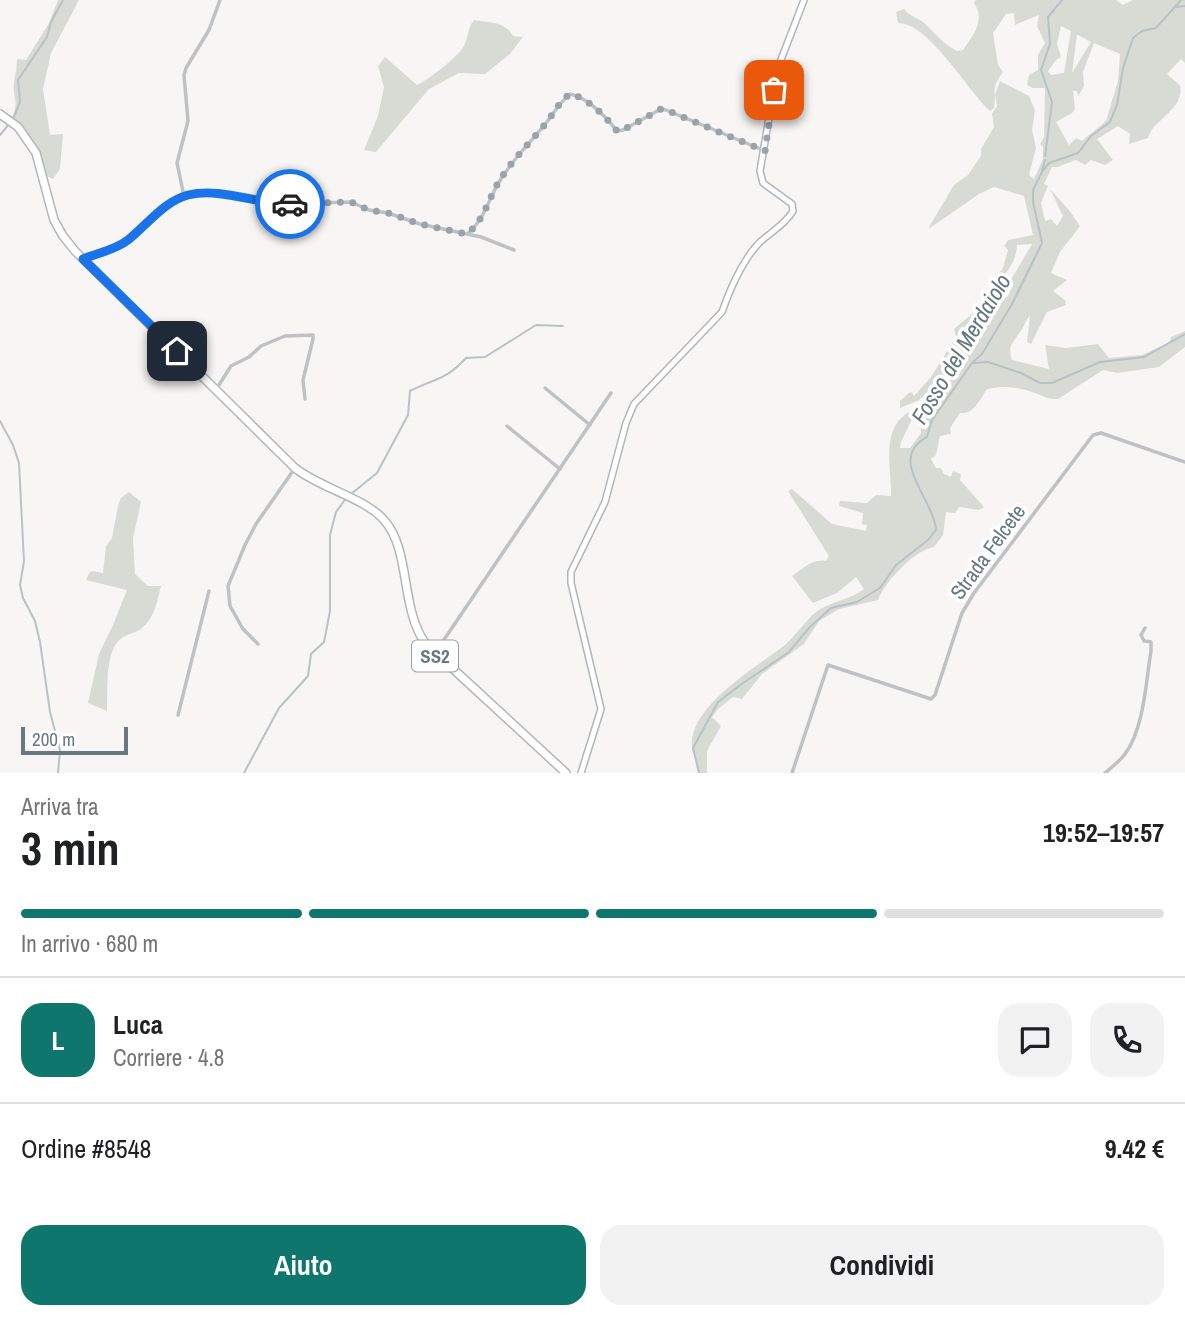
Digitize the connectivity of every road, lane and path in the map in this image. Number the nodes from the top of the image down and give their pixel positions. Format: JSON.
{"nodes":[{"id":1,"x":220,"y":0,"type":"edge"},
{"id":2,"x":804,"y":0,"type":"edge"},
{"id":3,"x":0,"y":114,"type":"edge"},
{"id":4,"x":765,"y":151,"type":"junction"},
{"id":5,"x":183,"y":197,"type":"junction"},
{"id":6,"x":466,"y":234,"type":"junction"},
{"id":7,"x":513,"y":250,"type":"dead end"},
{"id":8,"x":83,"y":259,"type":"junction"},
{"id":9,"x":545,"y":388,"type":"dead end"},
{"id":10,"x":215,"y":390,"type":"junction"},
{"id":11,"x":611,"y":393,"type":"dead end"},
{"id":12,"x":305,"y":399,"type":"dead end"},
{"id":13,"x":590,"y":425,"type":"junction"},
{"id":14,"x":507,"y":426,"type":"dead end"},
{"id":15,"x":1185,"y":462,"type":"edge"},
{"id":16,"x":295,"y":468,"type":"junction"},
{"id":17,"x":560,"y":469,"type":"junction"},
{"id":18,"x":209,"y":591,"type":"dead end"},
{"id":19,"x":1145,"y":628,"type":"dead end"},
{"id":20,"x":258,"y":644,"type":"dead end"},
{"id":21,"x":434,"y":654,"type":"junction"},
{"id":22,"x":178,"y":715,"type":"dead end"},
{"id":23,"x":566,"y":773,"type":"edge"},
{"id":24,"x":581,"y":773,"type":"edge"},
{"id":25,"x":792,"y":773,"type":"edge"},
{"id":26,"x":1105,"y":773,"type":"edge"}],
"edges":[{"from":1,"to":5,"type":"street"},
{"from":2,"to":4,"type":"street"},
{"from":3,"to":8,"type":"main road","number":"SS2"},
{"from":4,"to":6,"type":"street"},
{"from":4,"to":24,"type":"street"},
{"from":5,"to":6,"type":"street"},
{"from":5,"to":8,"type":"street"},
{"from":6,"to":7,"type":"street"},
{"from":8,"to":10,"type":"main road","number":"SS2"},
{"from":9,"to":13,"type":"street"},
{"from":10,"to":12,"type":"street"},
{"from":10,"to":16,"type":"main road","number":"SS2"},
{"from":11,"to":13,"type":"street"},
{"from":13,"to":17,"type":"street"},
{"from":14,"to":17,"type":"street"},
{"from":15,"to":25,"type":"street","name":"Strada Felcete"},
{"from":16,"to":20,"type":"street"},
{"from":16,"to":21,"type":"main road","number":"SS2"},
{"from":17,"to":21,"type":"street"},
{"from":18,"to":22,"type":"street"},
{"from":19,"to":26,"type":"street"},
{"from":21,"to":23,"type":"main road","number":"SS2"}]}
